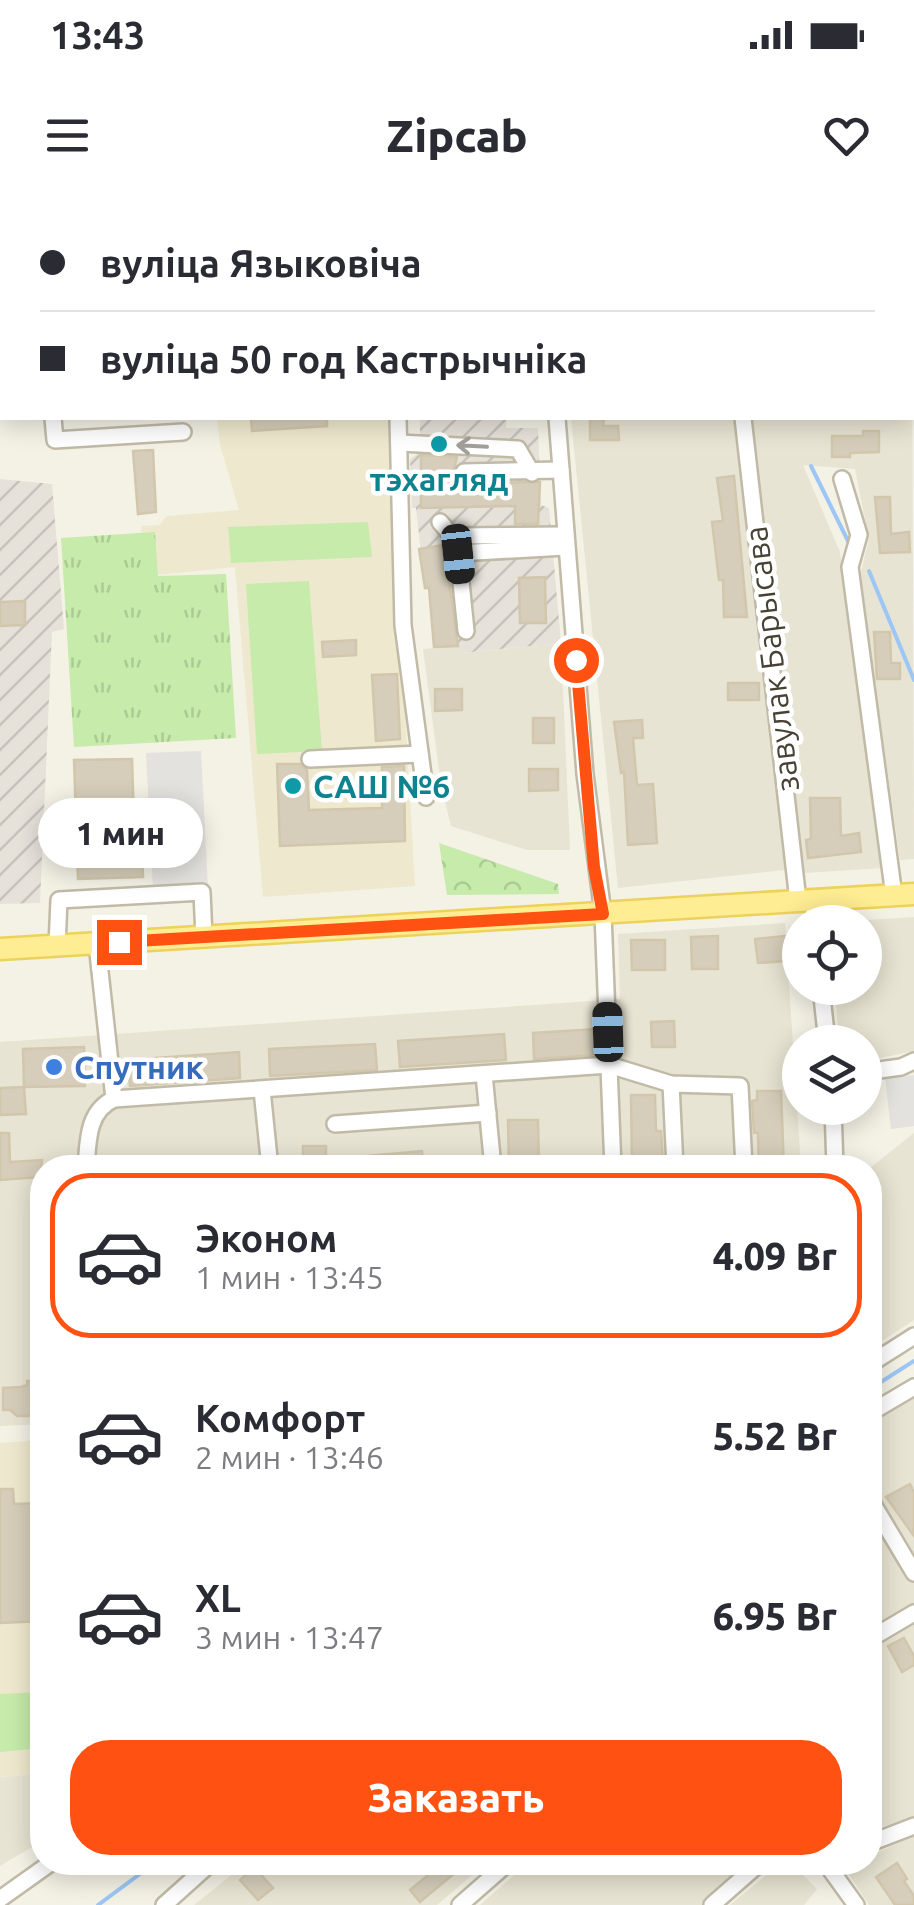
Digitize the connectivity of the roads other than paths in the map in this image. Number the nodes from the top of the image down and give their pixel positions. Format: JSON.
{"nodes":[{"id":1,"x":53,"y":420,"type":"edge"},
{"id":2,"x":398,"y":420,"type":"edge"},
{"id":3,"x":556,"y":420,"type":"edge"},
{"id":4,"x":742,"y":420,"type":"edge"},
{"id":5,"x":183,"y":432,"type":"dead end"},
{"id":6,"x":398,"y":443,"type":"junction"},
{"id":7,"x":560,"y":470,"type":"junction"},
{"id":8,"x":464,"y":472,"type":"dead end"},
{"id":9,"x":532,"y":473,"type":"junction"},
{"id":10,"x":842,"y":478,"type":"dead end"},
{"id":11,"x":440,"y":522,"type":"dead end"},
{"id":12,"x":566,"y":541,"type":"junction"},
{"id":13,"x":466,"y":631,"type":"dead end"},
{"id":14,"x":420,"y":754,"type":"junction"},
{"id":15,"x":310,"y":760,"type":"dead end"},
{"id":16,"x":426,"y":797,"type":"dead end"},
{"id":17,"x":904,"y":895,"type":"edge"},
{"id":18,"x":806,"y":901,"type":"junction"},
{"id":19,"x":808,"y":905,"type":"edge"},
{"id":20,"x":603,"y":914,"type":"junction"},
{"id":21,"x":204,"y":938,"type":"junction"},
{"id":22,"x":97,"y":944,"type":"junction"},
{"id":23,"x":57,"y":946,"type":"junction"},
{"id":24,"x":0,"y":949,"type":"edge"},
{"id":25,"x":914,"y":1061,"type":"edge"},
{"id":26,"x":609,"y":1065,"type":"junction"},
{"id":27,"x":882,"y":1070,"type":"edge"},
{"id":28,"x":484,"y":1074,"type":"junction"},
{"id":29,"x":671,"y":1084,"type":"junction"},
{"id":30,"x":262,"y":1090,"type":"junction"},
{"id":31,"x":114,"y":1099,"type":"junction"},
{"id":32,"x":488,"y":1112,"type":"junction"},
{"id":33,"x":335,"y":1124,"type":"dead end"},
{"id":34,"x":834,"y":1125,"type":"edge"},
{"id":35,"x":87,"y":1155,"type":"edge"},
{"id":36,"x":269,"y":1155,"type":"edge"},
{"id":37,"x":492,"y":1155,"type":"edge"},
{"id":38,"x":613,"y":1155,"type":"edge"},
{"id":39,"x":674,"y":1155,"type":"edge"},
{"id":40,"x":743,"y":1155,"type":"edge"},
{"id":41,"x":835,"y":1155,"type":"edge"},
{"id":42,"x":914,"y":1336,"type":"edge"},
{"id":43,"x":882,"y":1356,"type":"edge"},
{"id":44,"x":914,"y":1387,"type":"edge"},
{"id":45,"x":882,"y":1406,"type":"edge"},
{"id":46,"x":882,"y":1519,"type":"edge"},
{"id":47,"x":914,"y":1573,"type":"edge"},
{"id":48,"x":914,"y":1613,"type":"edge"},
{"id":49,"x":882,"y":1632,"type":"edge"},
{"id":50,"x":914,"y":1826,"type":"edge"},
{"id":51,"x":882,"y":1838,"type":"edge"},
{"id":52,"x":33,"y":1875,"type":"edge"},
{"id":53,"x":197,"y":1875,"type":"edge"},
{"id":54,"x":494,"y":1875,"type":"edge"},
{"id":55,"x":746,"y":1875,"type":"edge"},
{"id":56,"x":834,"y":1875,"type":"edge"},
{"id":57,"x":0,"y":1898,"type":"edge"},
{"id":58,"x":462,"y":1904,"type":"edge"},
{"id":59,"x":164,"y":1905,"type":"edge"},
{"id":60,"x":712,"y":1905,"type":"edge"},
{"id":61,"x":856,"y":1905,"type":"edge"}],
"edges":[{"from":1,"to":5,"type":"street"},
{"from":2,"to":6,"type":"street"},
{"from":3,"to":7,"type":"street"},
{"from":4,"to":18,"type":"street","name":"завулак Барысава"},
{"from":9,"to":6,"type":"street","one_way":true},
{"from":6,"to":14,"type":"street"},
{"from":7,"to":9,"type":"street"},
{"from":7,"to":12,"type":"street"},
{"from":8,"to":9,"type":"street"},
{"from":10,"to":17,"type":"street"},
{"from":11,"to":12,"type":"street"},
{"from":12,"to":13,"type":"street"},
{"from":12,"to":20,"type":"street"},
{"from":14,"to":15,"type":"street"},
{"from":14,"to":16,"type":"street"},
{"from":17,"to":18,"type":"main road"},
{"from":18,"to":19,"type":"street","name":"завулак Барысава"},
{"from":18,"to":20,"type":"main road"},
{"from":20,"to":21,"type":"main road"},
{"from":20,"to":26,"type":"street"},
{"from":21,"to":22,"type":"main road"},
{"from":21,"to":23,"type":"street"},
{"from":22,"to":23,"type":"main road"},
{"from":22,"to":31,"type":"street"},
{"from":23,"to":24,"type":"main road"},
{"from":25,"to":27,"type":"street"},
{"from":26,"to":28,"type":"street"},
{"from":26,"to":29,"type":"street"},
{"from":26,"to":38,"type":"street"},
{"from":28,"to":30,"type":"street"},
{"from":28,"to":32,"type":"street"},
{"from":29,"to":39,"type":"street"},
{"from":29,"to":40,"type":"street"},
{"from":30,"to":31,"type":"street"},
{"from":30,"to":36,"type":"street"},
{"from":31,"to":35,"type":"street"},
{"from":32,"to":33,"type":"street"},
{"from":32,"to":37,"type":"street"},
{"from":34,"to":41,"type":"street"},
{"from":42,"to":43,"type":"street"},
{"from":44,"to":45,"type":"street"},
{"from":46,"to":47,"type":"street"},
{"from":48,"to":49,"type":"street"},
{"from":50,"to":51,"type":"street"},
{"from":52,"to":57,"type":"street"},
{"from":53,"to":59,"type":"street"},
{"from":54,"to":58,"type":"street"},
{"from":55,"to":60,"type":"street"},
{"from":56,"to":61,"type":"street"}]}
